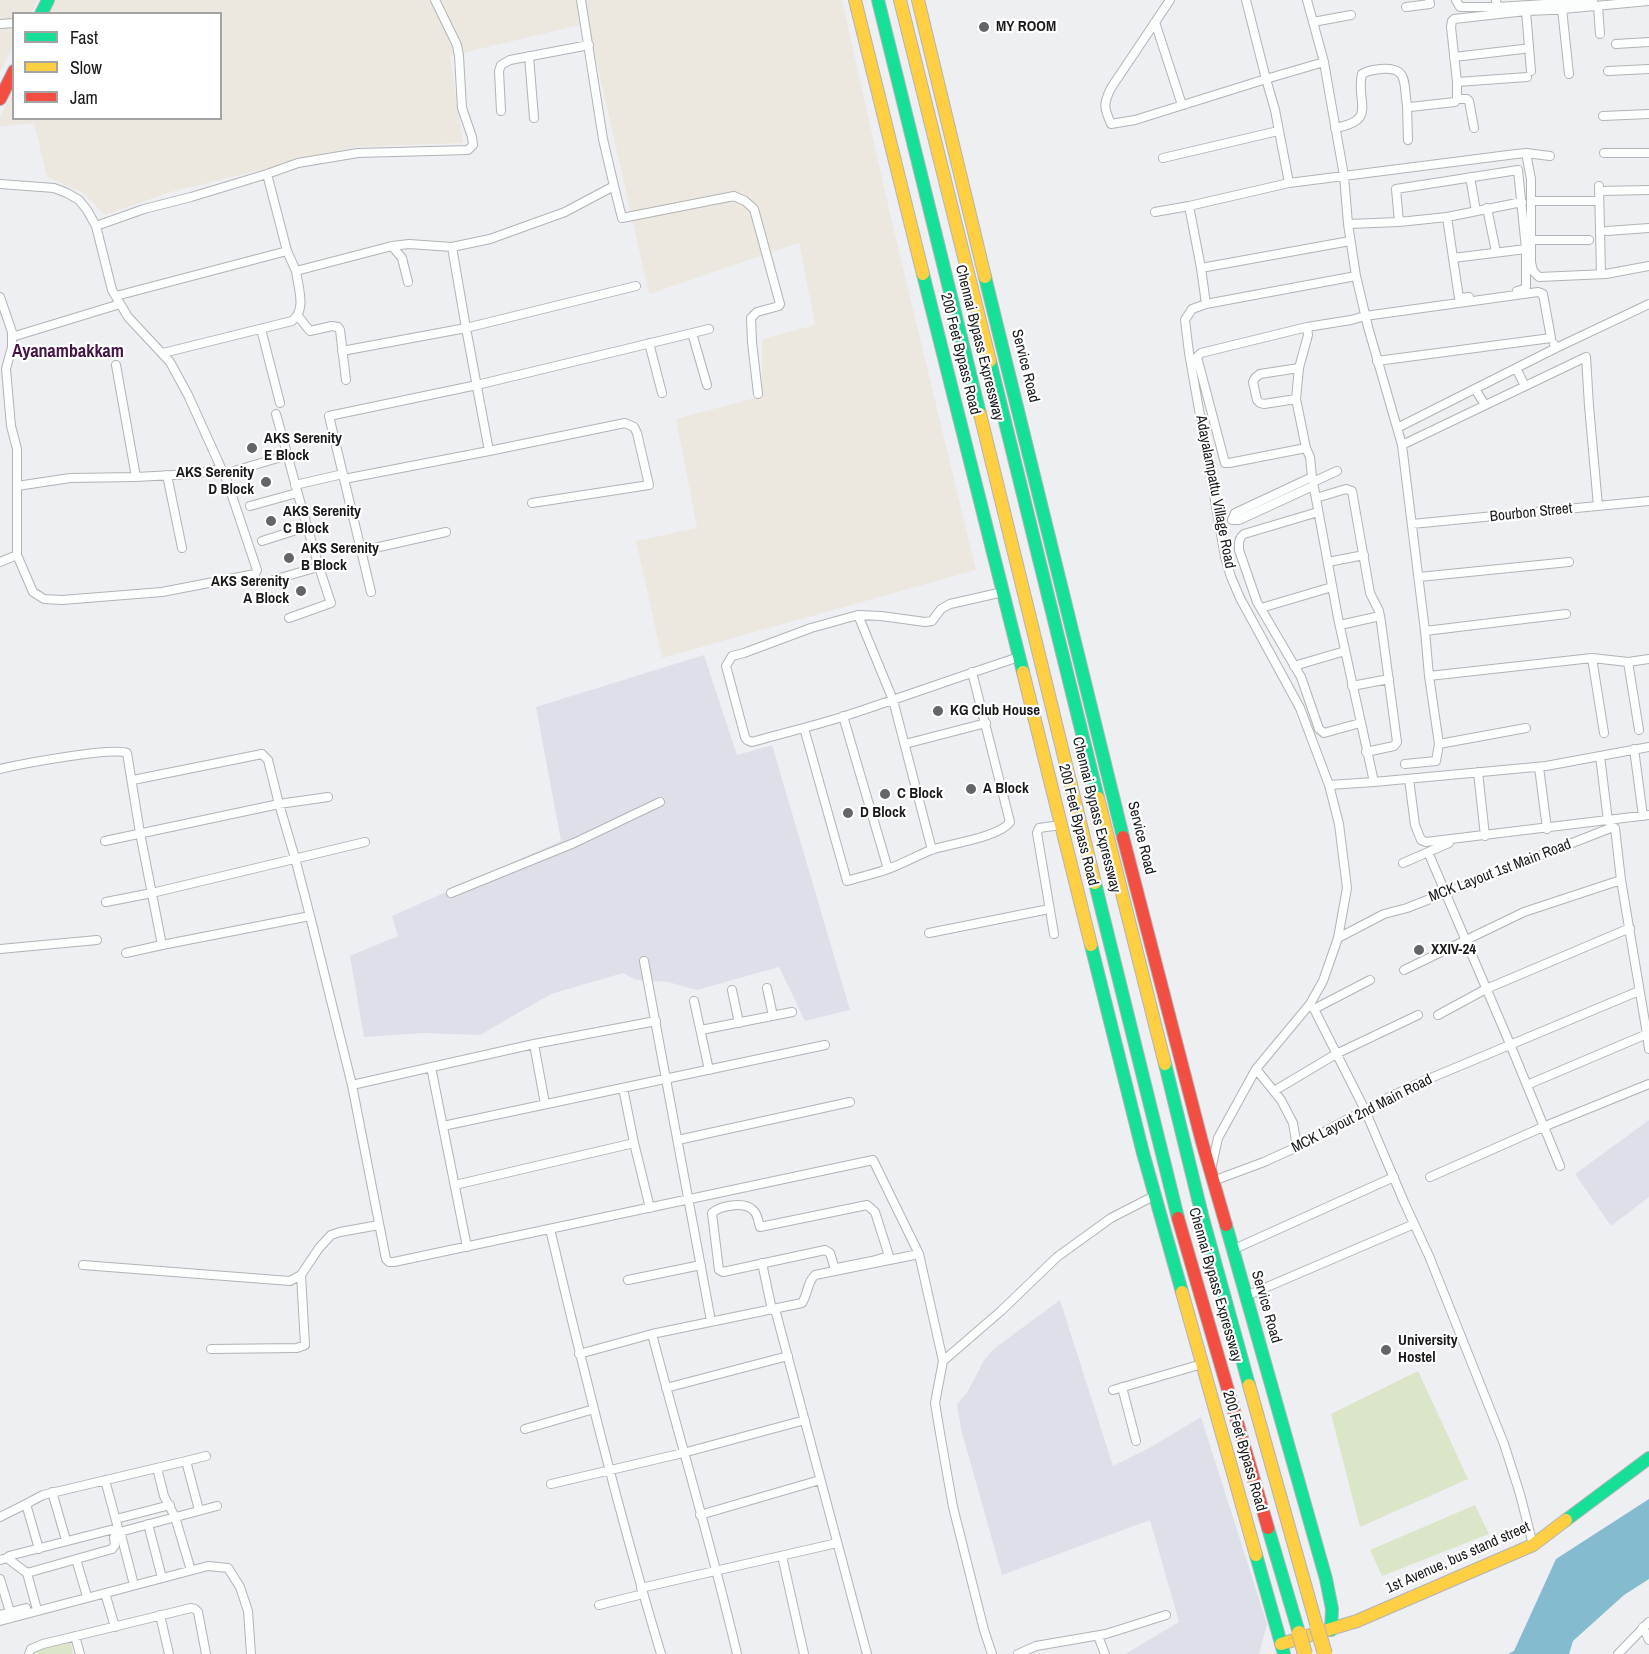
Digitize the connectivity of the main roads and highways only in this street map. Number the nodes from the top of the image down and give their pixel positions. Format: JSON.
{"nodes":[{"id":1,"x":855,"y":0,"type":"edge"},
{"id":2,"x":878,"y":0,"type":"edge"},
{"id":3,"x":900,"y":0,"type":"edge"},
{"id":4,"x":918,"y":0,"type":"edge"},
{"id":5,"x":12,"y":75,"type":"edge"},
{"id":6,"x":0,"y":99,"type":"edge"},
{"id":7,"x":1649,"y":1458,"type":"edge"},
{"id":8,"x":1324,"y":1628,"type":"junction"},
{"id":9,"x":1283,"y":1649,"type":"edge"},
{"id":10,"x":1305,"y":1654,"type":"edge"},
{"id":11,"x":1325,"y":1654,"type":"edge"}],
"edges":[{"from":1,"to":9,"type":"main road","name":"200 Feet Bypass Road"},
{"from":2,"to":10,"type":"main road","name":"Chennai Bypass Expressway","bridge":true},
{"from":3,"to":8,"type":"main road","name":"Chennai Bypass Expressway"},
{"from":4,"to":8,"type":"main road","name":"Service Road"},
{"from":5,"to":6,"type":"main road"},
{"from":7,"to":8,"type":"main road","name":"1st Avenue, bus stand street"},
{"from":8,"to":9,"type":"main road"},
{"from":8,"to":11,"type":"main road","bridge":true}]}
